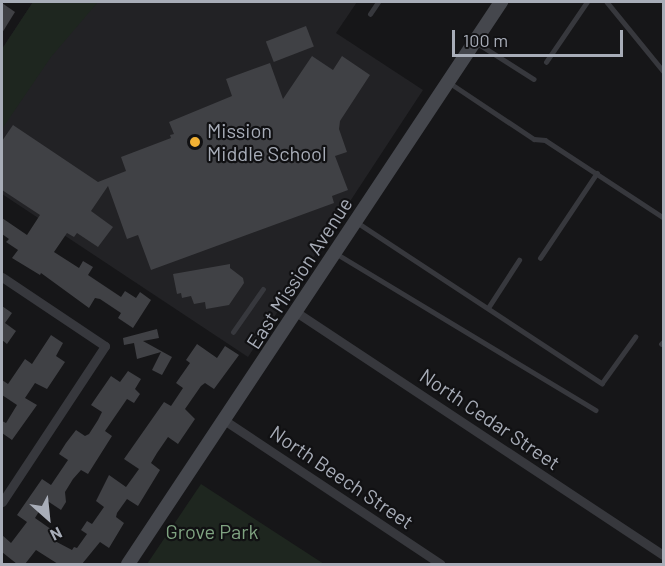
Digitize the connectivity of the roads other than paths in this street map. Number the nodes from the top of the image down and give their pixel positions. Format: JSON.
{"nodes":[{"id":1,"x":378,"y":2,"type":"edge"},
{"id":2,"x":501,"y":2,"type":"edge"},
{"id":3,"x":587,"y":2,"type":"edge"},
{"id":4,"x":608,"y":2,"type":"edge"},
{"id":5,"x":370,"y":14,"type":"dead end"},
{"id":6,"x":474,"y":41,"type":"junction"},
{"id":7,"x":546,"y":62,"type":"dead end"},
{"id":8,"x":663,"y":72,"type":"edge"},
{"id":9,"x":534,"y":79,"type":"dead end"},
{"id":10,"x":447,"y":82,"type":"junction"},
{"id":11,"x":597,"y":173,"type":"junction"},
{"id":12,"x":663,"y":218,"type":"edge"},
{"id":13,"x":356,"y":221,"type":"junction"},
{"id":14,"x":335,"y":252,"type":"junction"},
{"id":15,"x":540,"y":258,"type":"dead end"},
{"id":16,"x":519,"y":260,"type":"dead end"},
{"id":17,"x":2,"y":277,"type":"edge"},
{"id":18,"x":263,"y":289,"type":"dead end"},
{"id":19,"x":488,"y":308,"type":"junction"},
{"id":20,"x":296,"y":312,"type":"junction"},
{"id":21,"x":233,"y":332,"type":"dead end"},
{"id":22,"x":635,"y":338,"type":"dead end"},
{"id":23,"x":596,"y":410,"type":"dead end"},
{"id":24,"x":224,"y":420,"type":"junction"},
{"id":25,"x":2,"y":502,"type":"edge"},
{"id":26,"x":663,"y":556,"type":"edge"},
{"id":27,"x":128,"y":564,"type":"edge"},
{"id":28,"x":441,"y":564,"type":"edge"}],
"edges":[{"from":1,"to":5,"type":"lane"},
{"from":2,"to":6,"type":"main road","name":"East Mission Avenue"},
{"from":3,"to":7,"type":"lane"},
{"from":4,"to":8,"type":"lane"},
{"from":6,"to":9,"type":"lane"},
{"from":6,"to":10,"type":"main road","name":"East Mission Avenue"},
{"from":10,"to":11,"type":"lane"},
{"from":10,"to":13,"type":"main road","name":"East Mission Avenue"},
{"from":11,"to":12,"type":"lane"},
{"from":11,"to":15,"type":"lane"},
{"from":13,"to":14,"type":"main road","name":"East Mission Avenue"},
{"from":13,"to":19,"type":"lane"},
{"from":14,"to":20,"type":"main road","name":"East Mission Avenue"},
{"from":14,"to":23,"type":"lane"},
{"from":16,"to":19,"type":"lane"},
{"from":17,"to":25,"type":"street"},
{"from":18,"to":21,"type":"lane"},
{"from":19,"to":22,"type":"lane"},
{"from":20,"to":24,"type":"main road","name":"East Mission Avenue"},
{"from":20,"to":26,"type":"street","name":"North Cedar Street"},
{"from":24,"to":27,"type":"main road","name":"East Mission Avenue"},
{"from":24,"to":28,"type":"street","name":"North Beech Street"}]}
